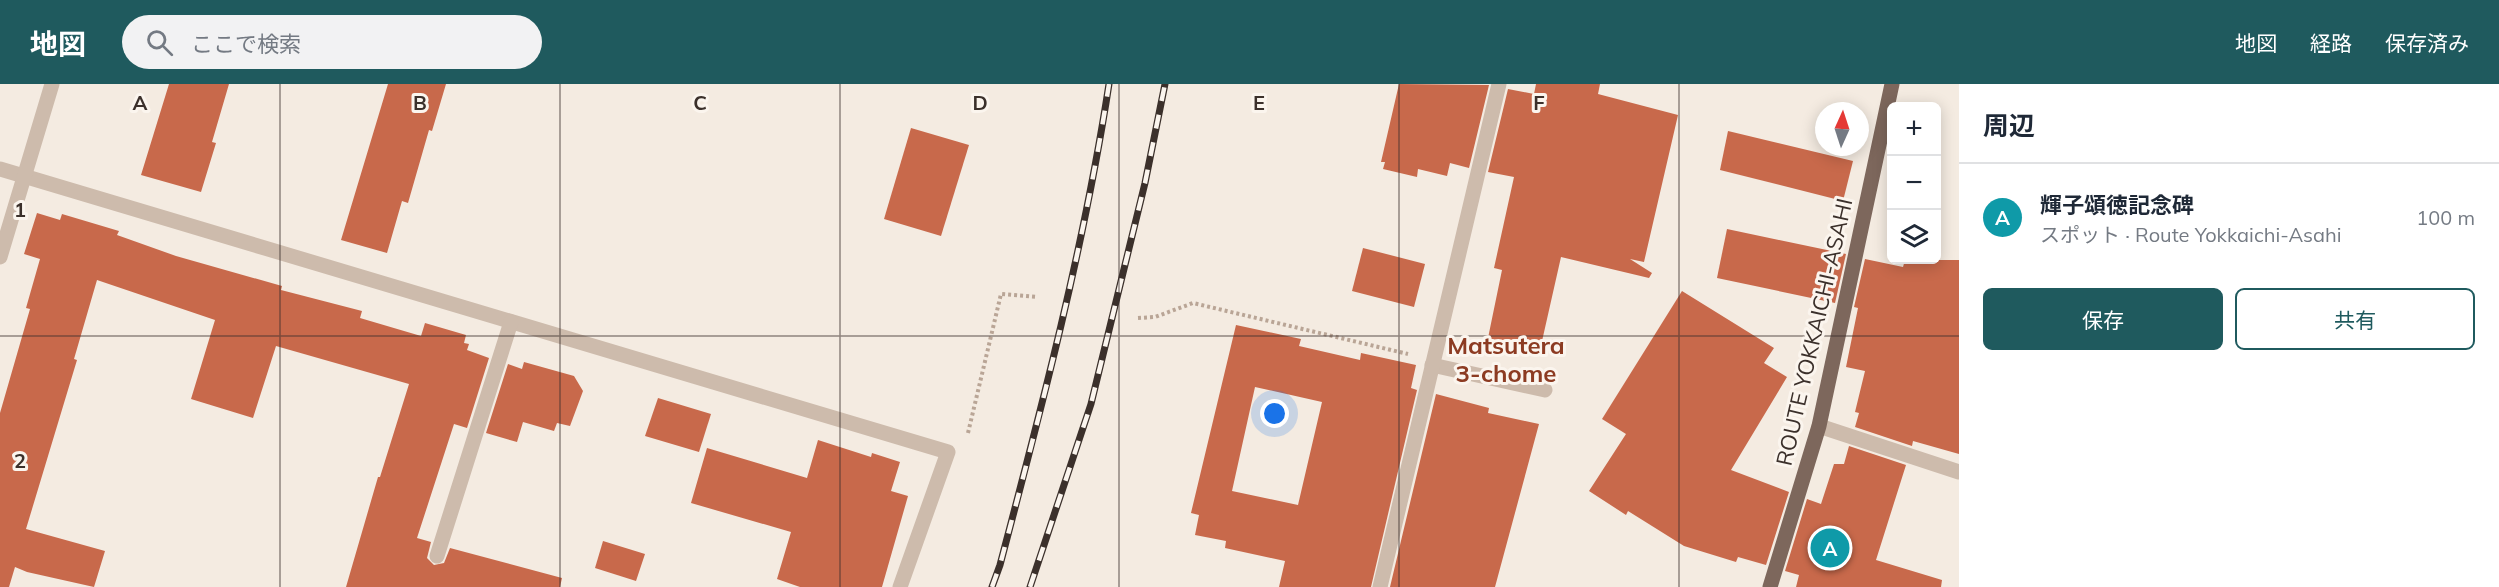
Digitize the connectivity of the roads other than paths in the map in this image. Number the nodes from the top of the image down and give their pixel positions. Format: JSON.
{"nodes":[{"id":1,"x":51,"y":84,"type":"edge"},
{"id":2,"x":1499,"y":84,"type":"edge"},
{"id":3,"x":1892,"y":84,"type":"edge"},
{"id":4,"x":0,"y":170,"type":"edge"},
{"id":5,"x":24,"y":177,"type":"junction"},
{"id":6,"x":0,"y":257,"type":"edge"},
{"id":7,"x":511,"y":322,"type":"junction"},
{"id":8,"x":1432,"y":363,"type":"junction"},
{"id":9,"x":1545,"y":390,"type":"dead end"},
{"id":10,"x":1819,"y":426,"type":"junction"},
{"id":11,"x":1959,"y":472,"type":"edge"},
{"id":12,"x":437,"y":556,"type":"dead end"},
{"id":13,"x":900,"y":587,"type":"edge"},
{"id":14,"x":1380,"y":587,"type":"edge"},
{"id":15,"x":1770,"y":587,"type":"edge"}],
"edges":[{"from":1,"to":5,"type":"street"},
{"from":2,"to":8,"type":"street"},
{"from":3,"to":10,"type":"main road","name":"ROUTE YOKKAICHI-ASAHI"},
{"from":4,"to":5,"type":"street"},
{"from":5,"to":6,"type":"street"},
{"from":5,"to":7,"type":"street"},
{"from":7,"to":12,"type":"street"},
{"from":7,"to":13,"type":"street"},
{"from":8,"to":9,"type":"street"},
{"from":8,"to":14,"type":"street"},
{"from":10,"to":11,"type":"street"},
{"from":10,"to":15,"type":"main road","name":"ROUTE YOKKAICHI-ASAHI"}]}
